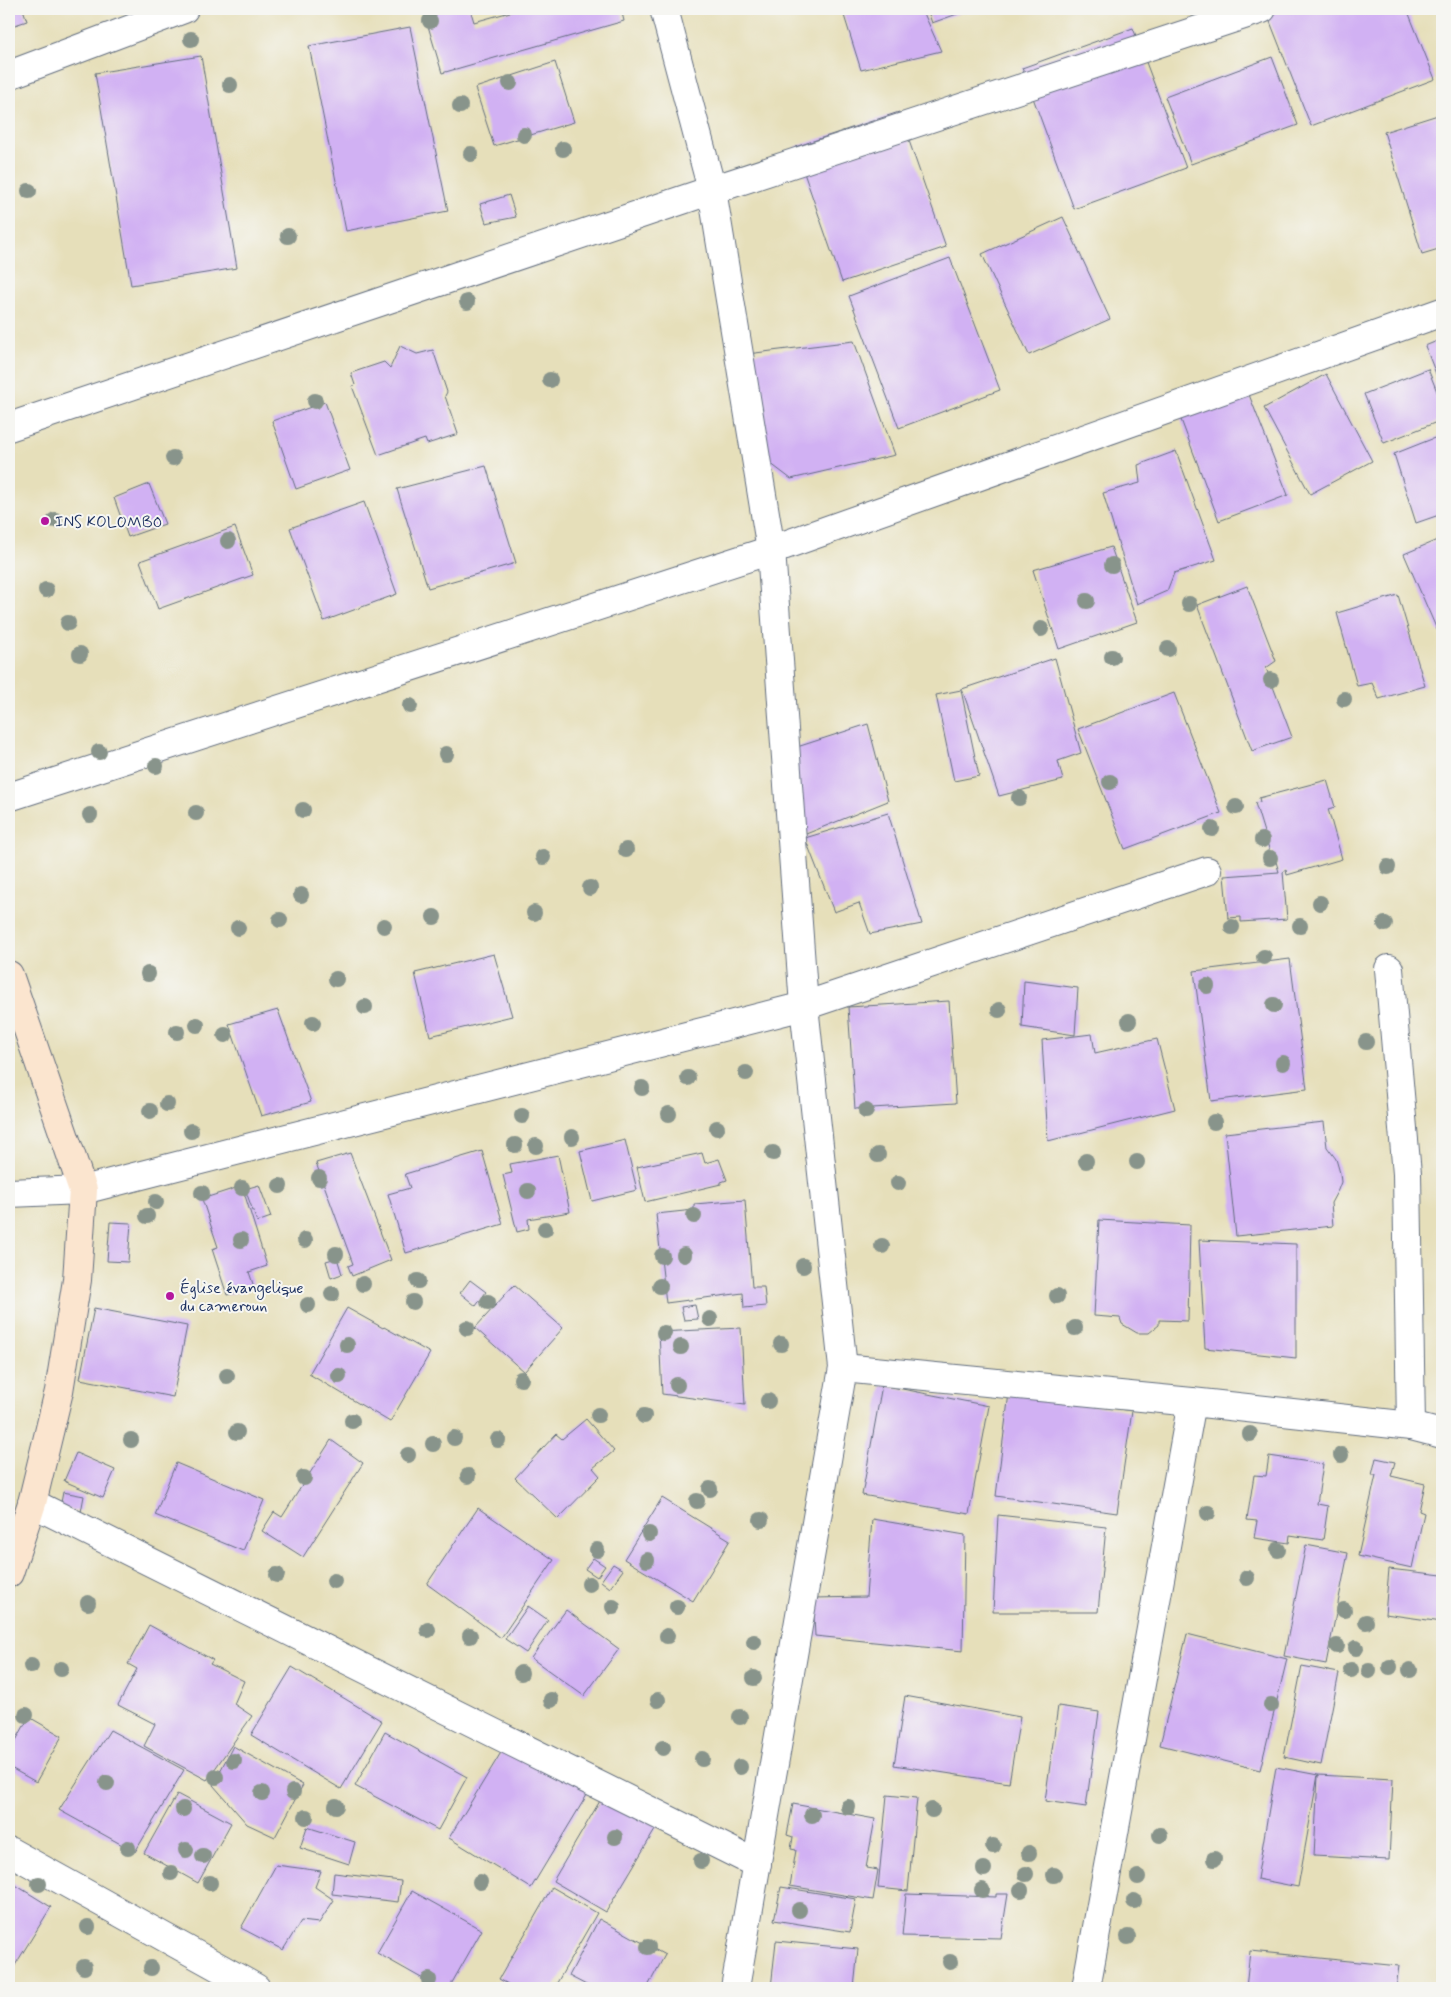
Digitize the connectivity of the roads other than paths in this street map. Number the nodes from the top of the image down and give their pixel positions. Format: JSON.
{"nodes":[{"id":1,"x":184,"y":9,"type":"edge"},
{"id":2,"x":664,"y":9,"type":"edge"},
{"id":3,"x":1262,"y":9,"type":"edge"},
{"id":4,"x":9,"y":75,"type":"edge"},
{"id":5,"x":712,"y":190,"type":"junction"},
{"id":6,"x":1442,"y":312,"type":"edge"},
{"id":7,"x":9,"y":427,"type":"edge"},
{"id":8,"x":771,"y":550,"type":"junction"},
{"id":9,"x":9,"y":797,"type":"edge"},
{"id":10,"x":1207,"y":870,"type":"dead end"},
{"id":11,"x":1389,"y":968,"type":"dead end"},
{"id":12,"x":9,"y":975,"type":"edge"},
{"id":13,"x":804,"y":1006,"type":"junction"},
{"id":14,"x":83,"y":1190,"type":"junction"},
{"id":15,"x":9,"y":1193,"type":"edge"},
{"id":16,"x":843,"y":1368,"type":"junction"},
{"id":17,"x":1192,"y":1402,"type":"junction"},
{"id":18,"x":1411,"y":1426,"type":"junction"},
{"id":19,"x":1442,"y":1434,"type":"edge"},
{"id":20,"x":32,"y":1503,"type":"junction"},
{"id":21,"x":9,"y":1573,"type":"edge"},
{"id":22,"x":9,"y":1851,"type":"edge"},
{"id":23,"x":757,"y":1864,"type":"junction"},
{"id":24,"x":256,"y":1988,"type":"edge"},
{"id":25,"x":735,"y":1988,"type":"edge"},
{"id":26,"x":1086,"y":1988,"type":"edge"}],
"edges":[{"from":1,"to":4,"type":"street"},
{"from":2,"to":5,"type":"street"},
{"from":3,"to":5,"type":"street"},
{"from":5,"to":7,"type":"street"},
{"from":5,"to":8,"type":"street"},
{"from":6,"to":8,"type":"street"},
{"from":8,"to":9,"type":"street"},
{"from":8,"to":13,"type":"street"},
{"from":10,"to":13,"type":"street"},
{"from":11,"to":18,"type":"street"},
{"from":12,"to":14,"type":"main road"},
{"from":13,"to":14,"type":"street"},
{"from":13,"to":16,"type":"street"},
{"from":14,"to":15,"type":"street"},
{"from":14,"to":20,"type":"main road"},
{"from":16,"to":17,"type":"street"},
{"from":16,"to":23,"type":"street"},
{"from":17,"to":18,"type":"street"},
{"from":17,"to":26,"type":"street"},
{"from":18,"to":19,"type":"street"},
{"from":20,"to":21,"type":"main road"},
{"from":20,"to":23,"type":"street"},
{"from":22,"to":24,"type":"street"},
{"from":23,"to":25,"type":"street"}]}
